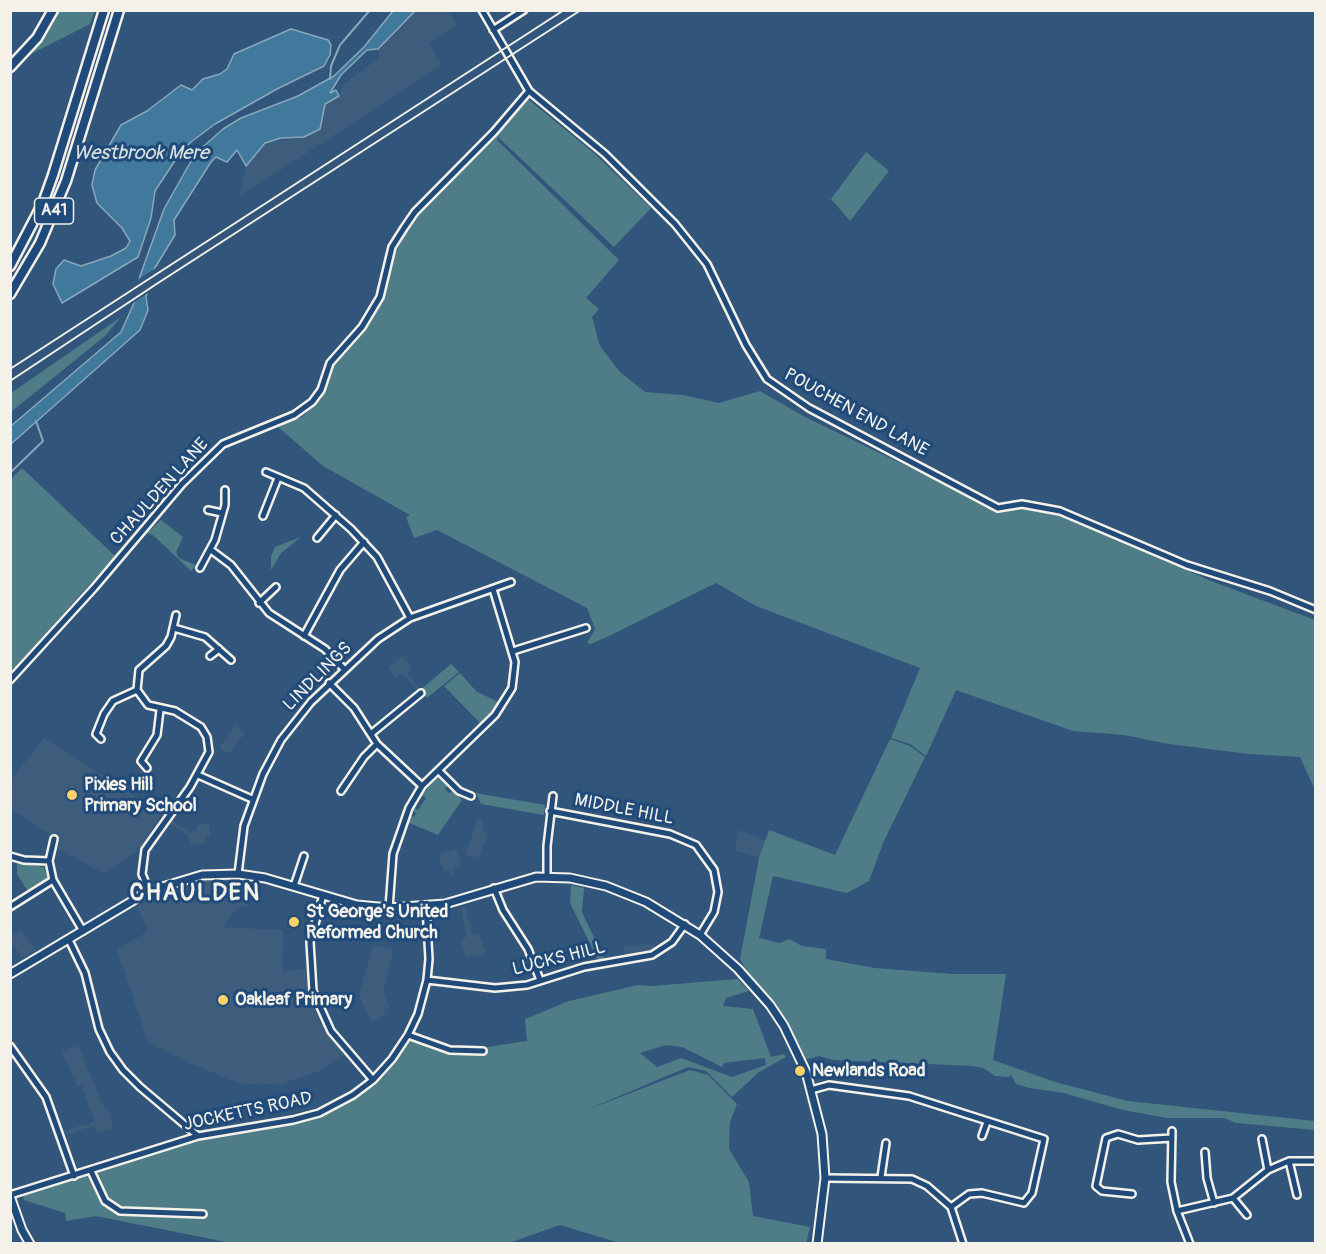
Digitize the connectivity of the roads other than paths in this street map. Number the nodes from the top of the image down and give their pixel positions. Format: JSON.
{"nodes":[{"id":1,"x":53,"y":10,"type":"edge"},
{"id":2,"x":104,"y":10,"type":"edge"},
{"id":3,"x":121,"y":10,"type":"edge"},
{"id":4,"x":482,"y":10,"type":"edge"},
{"id":5,"x":524,"y":10,"type":"edge"},
{"id":6,"x":493,"y":30,"type":"junction"},
{"id":7,"x":10,"y":67,"type":"edge"},
{"id":8,"x":530,"y":91,"type":"junction"},
{"id":9,"x":10,"y":266,"type":"edge"},
{"id":10,"x":10,"y":294,"type":"edge"},
{"id":11,"x":266,"y":472,"type":"dead end"},
{"id":12,"x":278,"y":478,"type":"junction"},
{"id":13,"x":225,"y":490,"type":"dead end"},
{"id":14,"x":208,"y":510,"type":"dead end"},
{"id":15,"x":222,"y":513,"type":"junction"},
{"id":16,"x":336,"y":515,"type":"junction"},
{"id":17,"x":263,"y":516,"type":"dead end"},
{"id":18,"x":317,"y":538,"type":"dead end"},
{"id":19,"x":364,"y":542,"type":"junction"},
{"id":20,"x":211,"y":550,"type":"junction"},
{"id":21,"x":200,"y":568,"type":"dead end"},
{"id":22,"x":511,"y":582,"type":"dead end"},
{"id":23,"x":276,"y":587,"type":"dead end"},
{"id":24,"x":493,"y":589,"type":"junction"},
{"id":25,"x":259,"y":603,"type":"junction"},
{"id":26,"x":1316,"y":610,"type":"edge"},
{"id":27,"x":176,"y":615,"type":"dead end"},
{"id":28,"x":410,"y":618,"type":"junction"},
{"id":29,"x":174,"y":628,"type":"junction"},
{"id":30,"x":586,"y":628,"type":"dead end"},
{"id":31,"x":304,"y":636,"type":"junction"},
{"id":32,"x":219,"y":649,"type":"junction"},
{"id":33,"x":513,"y":651,"type":"junction"},
{"id":34,"x":210,"y":656,"type":"dead end"},
{"id":35,"x":231,"y":660,"type":"dead end"},
{"id":36,"x":344,"y":669,"type":"junction"},
{"id":37,"x":10,"y":680,"type":"edge"},
{"id":38,"x":329,"y":683,"type":"junction"},
{"id":39,"x":137,"y":690,"type":"junction"},
{"id":40,"x":421,"y":693,"type":"dead end"},
{"id":41,"x":160,"y":710,"type":"junction"},
{"id":42,"x":372,"y":733,"type":"junction"},
{"id":43,"x":101,"y":739,"type":"dead end"},
{"id":44,"x":377,"y":744,"type":"junction"},
{"id":45,"x":147,"y":768,"type":"dead end"},
{"id":46,"x":439,"y":771,"type":"junction"},
{"id":47,"x":198,"y":775,"type":"junction"},
{"id":48,"x":422,"y":786,"type":"junction"},
{"id":49,"x":341,"y":791,"type":"dead end"},
{"id":50,"x":471,"y":796,"type":"dead end"},
{"id":51,"x":554,"y":796,"type":"dead end"},
{"id":52,"x":252,"y":799,"type":"junction"},
{"id":53,"x":550,"y":811,"type":"junction"},
{"id":54,"x":54,"y":839,"type":"dead end"},
{"id":55,"x":10,"y":856,"type":"edge"},
{"id":56,"x":304,"y":856,"type":"dead end"},
{"id":57,"x":49,"y":861,"type":"junction"},
{"id":58,"x":238,"y":874,"type":"junction"},
{"id":59,"x":547,"y":876,"type":"junction"},
{"id":60,"x":53,"y":880,"type":"junction"},
{"id":61,"x":294,"y":886,"type":"junction"},
{"id":62,"x":494,"y":888,"type":"junction"},
{"id":63,"x":149,"y":891,"type":"junction"},
{"id":64,"x":323,"y":895,"type":"junction"},
{"id":65,"x":10,"y":907,"type":"edge"},
{"id":66,"x":426,"y":907,"type":"junction"},
{"id":67,"x":389,"y":908,"type":"junction"},
{"id":68,"x":685,"y":924,"type":"junction"},
{"id":69,"x":83,"y":931,"type":"junction"},
{"id":70,"x":700,"y":935,"type":"junction"},
{"id":71,"x":69,"y":940,"type":"junction"},
{"id":72,"x":10,"y":974,"type":"edge"},
{"id":73,"x":427,"y":980,"type":"junction"},
{"id":74,"x":540,"y":980,"type":"junction"},
{"id":75,"x":408,"y":1035,"type":"junction"},
{"id":76,"x":10,"y":1046,"type":"edge"},
{"id":77,"x":483,"y":1051,"type":"dead end"},
{"id":78,"x":373,"y":1080,"type":"junction"},
{"id":79,"x":811,"y":1090,"type":"junction"},
{"id":80,"x":987,"y":1122,"type":"junction"},
{"id":81,"x":1172,"y":1131,"type":"dead end"},
{"id":82,"x":198,"y":1136,"type":"junction"},
{"id":83,"x":981,"y":1136,"type":"dead end"},
{"id":84,"x":1172,"y":1138,"type":"junction"},
{"id":85,"x":1262,"y":1139,"type":"dead end"},
{"id":86,"x":886,"y":1143,"type":"dead end"},
{"id":87,"x":1205,"y":1152,"type":"dead end"},
{"id":88,"x":1289,"y":1161,"type":"junction"},
{"id":89,"x":1316,"y":1161,"type":"edge"},
{"id":90,"x":1268,"y":1170,"type":"junction"},
{"id":91,"x":91,"y":1171,"type":"junction"},
{"id":92,"x":74,"y":1176,"type":"junction"},
{"id":93,"x":825,"y":1178,"type":"junction"},
{"id":94,"x":881,"y":1178,"type":"junction"},
{"id":95,"x":1132,"y":1194,"type":"dead end"},
{"id":96,"x":1297,"y":1195,"type":"dead end"},
{"id":97,"x":10,"y":1196,"type":"edge"},
{"id":98,"x":1233,"y":1198,"type":"junction"},
{"id":99,"x":1214,"y":1203,"type":"junction"},
{"id":100,"x":951,"y":1207,"type":"junction"},
{"id":101,"x":1178,"y":1211,"type":"junction"},
{"id":102,"x":203,"y":1214,"type":"dead end"},
{"id":103,"x":1246,"y":1215,"type":"dead end"},
{"id":104,"x":30,"y":1244,"type":"edge"},
{"id":105,"x":817,"y":1244,"type":"edge"},
{"id":106,"x":963,"y":1244,"type":"edge"},
{"id":107,"x":1190,"y":1244,"type":"edge"}],
"edges":[{"from":1,"to":7,"type":"main road"},
{"from":2,"to":9,"type":"main road","number":"A41"},
{"from":3,"to":10,"type":"main road","number":"A41"},
{"from":4,"to":6,"type":"street","name":"POUCHEN END LANE"},
{"from":5,"to":6,"type":"street"},
{"from":6,"to":8,"type":"street","name":"POUCHEN END LANE"},
{"from":8,"to":26,"type":"street","name":"POUCHEN END LANE"},
{"from":8,"to":37,"type":"street","name":"CHAULDEN LANE"},
{"from":11,"to":12,"type":"street"},
{"from":12,"to":16,"type":"street"},
{"from":12,"to":17,"type":"street"},
{"from":13,"to":15,"type":"street"},
{"from":14,"to":15,"type":"street"},
{"from":15,"to":20,"type":"street"},
{"from":16,"to":18,"type":"street"},
{"from":16,"to":19,"type":"street"},
{"from":19,"to":28,"type":"street"},
{"from":19,"to":31,"type":"street"},
{"from":20,"to":21,"type":"street"},
{"from":20,"to":25,"type":"street"},
{"from":22,"to":24,"type":"street","name":"LINDLINGS"},
{"from":23,"to":25,"type":"street"},
{"from":24,"to":28,"type":"street","name":"LINDLINGS"},
{"from":24,"to":33,"type":"street"},
{"from":25,"to":31,"type":"street"},
{"from":27,"to":29,"type":"street"},
{"from":28,"to":36,"type":"street","name":"LINDLINGS"},
{"from":29,"to":32,"type":"street"},
{"from":29,"to":39,"type":"street"},
{"from":30,"to":33,"type":"street"},
{"from":31,"to":36,"type":"street"},
{"from":32,"to":34,"type":"street"},
{"from":32,"to":35,"type":"street"},
{"from":33,"to":46,"type":"street"},
{"from":36,"to":38,"type":"street","name":"LINDLINGS"},
{"from":38,"to":42,"type":"street"},
{"from":38,"to":52,"type":"street","name":"LINDLINGS"},
{"from":39,"to":41,"type":"street"},
{"from":39,"to":43,"type":"street"},
{"from":40,"to":42,"type":"street"},
{"from":41,"to":45,"type":"street"},
{"from":41,"to":47,"type":"street"},
{"from":42,"to":44,"type":"street"},
{"from":44,"to":48,"type":"street"},
{"from":44,"to":49,"type":"street"},
{"from":46,"to":48,"type":"street"},
{"from":46,"to":50,"type":"street"},
{"from":47,"to":52,"type":"street"},
{"from":47,"to":63,"type":"street"},
{"from":48,"to":67,"type":"street"},
{"from":51,"to":53,"type":"street"},
{"from":52,"to":58,"type":"street","name":"LINDLINGS"},
{"from":53,"to":59,"type":"street"},
{"from":53,"to":70,"type":"street","name":"MIDDLE HILL"},
{"from":54,"to":57,"type":"street"},
{"from":55,"to":57,"type":"street"},
{"from":56,"to":61,"type":"street"},
{"from":57,"to":60,"type":"street"},
{"from":58,"to":61,"type":"street"},
{"from":58,"to":63,"type":"street"},
{"from":59,"to":62,"type":"street"},
{"from":59,"to":68,"type":"street"},
{"from":60,"to":65,"type":"street"},
{"from":60,"to":69,"type":"street"},
{"from":61,"to":64,"type":"street"},
{"from":62,"to":66,"type":"street"},
{"from":62,"to":74,"type":"street"},
{"from":63,"to":69,"type":"street"},
{"from":64,"to":67,"type":"street"},
{"from":64,"to":78,"type":"street"},
{"from":66,"to":67,"type":"street"},
{"from":66,"to":73,"type":"street","name":"JOCKETTS ROAD"},
{"from":68,"to":70,"type":"street"},
{"from":68,"to":74,"type":"street","name":"LUCKS HILL"},
{"from":69,"to":71,"type":"street"},
{"from":70,"to":79,"type":"street"},
{"from":71,"to":72,"type":"street"},
{"from":71,"to":82,"type":"street"},
{"from":73,"to":74,"type":"street","name":"LUCKS HILL"},
{"from":73,"to":75,"type":"street","name":"JOCKETTS ROAD"},
{"from":75,"to":77,"type":"street"},
{"from":75,"to":78,"type":"street","name":"JOCKETTS ROAD"},
{"from":76,"to":92,"type":"street"},
{"from":78,"to":82,"type":"street","name":"JOCKETTS ROAD"},
{"from":79,"to":80,"type":"street"},
{"from":79,"to":93,"type":"street"},
{"from":80,"to":83,"type":"street"},
{"from":80,"to":100,"type":"street"},
{"from":81,"to":84,"type":"street"},
{"from":82,"to":91,"type":"street","name":"JOCKETTS ROAD"},
{"from":84,"to":95,"type":"street"},
{"from":84,"to":101,"type":"street"},
{"from":85,"to":90,"type":"street"},
{"from":86,"to":94,"type":"street"},
{"from":87,"to":99,"type":"street"},
{"from":88,"to":89,"type":"street"},
{"from":88,"to":90,"type":"street"},
{"from":88,"to":96,"type":"street"},
{"from":90,"to":98,"type":"street"},
{"from":91,"to":92,"type":"street","name":"JOCKETTS ROAD"},
{"from":91,"to":102,"type":"street"},
{"from":92,"to":97,"type":"street","name":"JOCKETTS ROAD"},
{"from":93,"to":94,"type":"street"},
{"from":93,"to":105,"type":"street"},
{"from":94,"to":100,"type":"street"},
{"from":97,"to":104,"type":"street"},
{"from":98,"to":99,"type":"street"},
{"from":98,"to":103,"type":"street"},
{"from":99,"to":101,"type":"street"},
{"from":100,"to":106,"type":"street"},
{"from":101,"to":107,"type":"street"}]}
